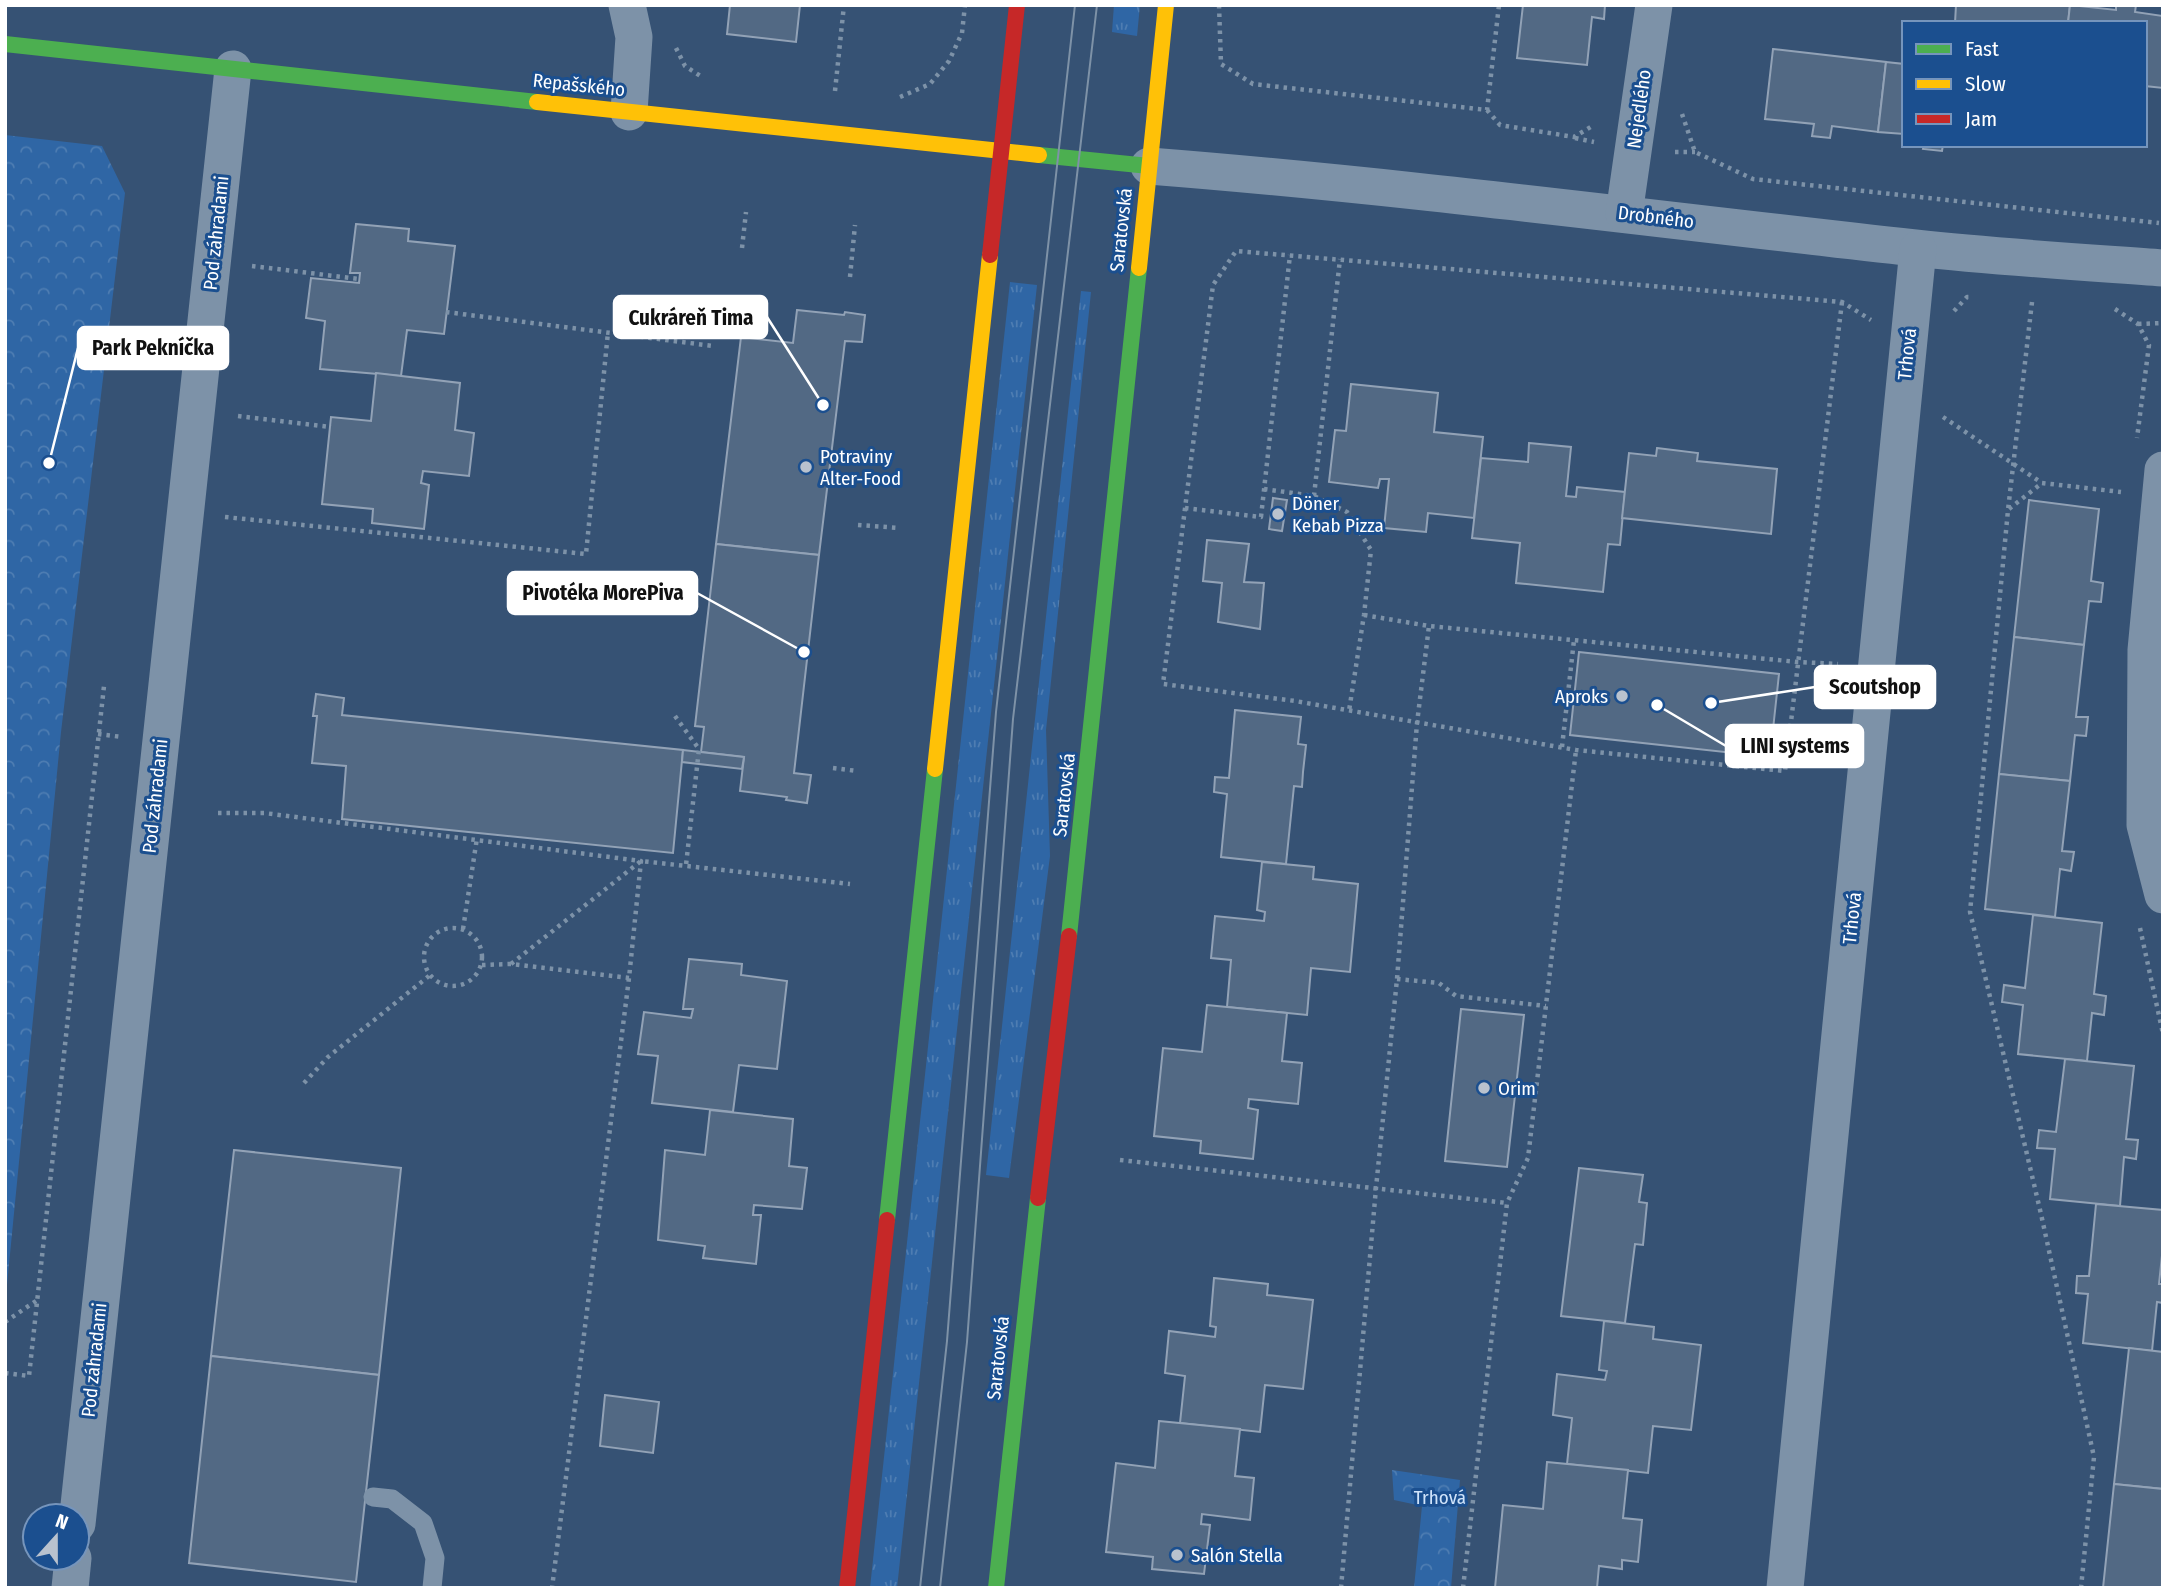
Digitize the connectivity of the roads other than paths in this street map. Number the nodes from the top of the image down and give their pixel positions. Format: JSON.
{"nodes":[{"id":1,"x":627,"y":5,"type":"edge"},
{"id":2,"x":1017,"y":5,"type":"edge"},
{"id":3,"x":1166,"y":5,"type":"edge"},
{"id":4,"x":1654,"y":5,"type":"edge"},
{"id":5,"x":5,"y":44,"type":"edge"},
{"id":6,"x":233,"y":69,"type":"junction"},
{"id":7,"x":629,"y":112,"type":"junction"},
{"id":8,"x":1001,"y":149,"type":"junction"},
{"id":9,"x":1149,"y":166,"type":"junction"},
{"id":10,"x":1624,"y":214,"type":"junction"},
{"id":11,"x":1919,"y":249,"type":"junction"},
{"id":12,"x":2163,"y":268,"type":"edge"},
{"id":13,"x":2163,"y":471,"type":"edge"},
{"id":14,"x":2163,"y":895,"type":"edge"},
{"id":15,"x":373,"y":1497,"type":"dead end"},
{"id":16,"x":79,"y":1502,"type":"edge"},
{"id":17,"x":432,"y":1588,"type":"edge"},
{"id":18,"x":847,"y":1588,"type":"edge"},
{"id":19,"x":996,"y":1588,"type":"edge"},
{"id":20,"x":1785,"y":1588,"type":"edge"}],
"edges":[{"from":1,"to":7,"type":"street"},
{"from":2,"to":8,"type":"main road"},
{"from":3,"to":9,"type":"main road","name":"Saratovská"},
{"from":4,"to":10,"type":"street","name":"Nejedlého"},
{"from":5,"to":6,"type":"main road","name":"Repašského"},
{"from":6,"to":7,"type":"main road","name":"Repašského"},
{"from":6,"to":16,"type":"street","name":"Pod záhradami"},
{"from":7,"to":8,"type":"main road","name":"Repašského"},
{"from":8,"to":9,"type":"main road","name":"Repašského"},
{"from":8,"to":18,"type":"main road"},
{"from":9,"to":10,"type":"street","name":"Drobného"},
{"from":9,"to":19,"type":"main road","name":"Saratovská"},
{"from":10,"to":11,"type":"street","name":"Drobného"},
{"from":11,"to":12,"type":"street","name":"Drobného"},
{"from":11,"to":20,"type":"street","name":"Trhová"},
{"from":13,"to":14,"type":"street"},
{"from":15,"to":17,"type":"lane"}]}
